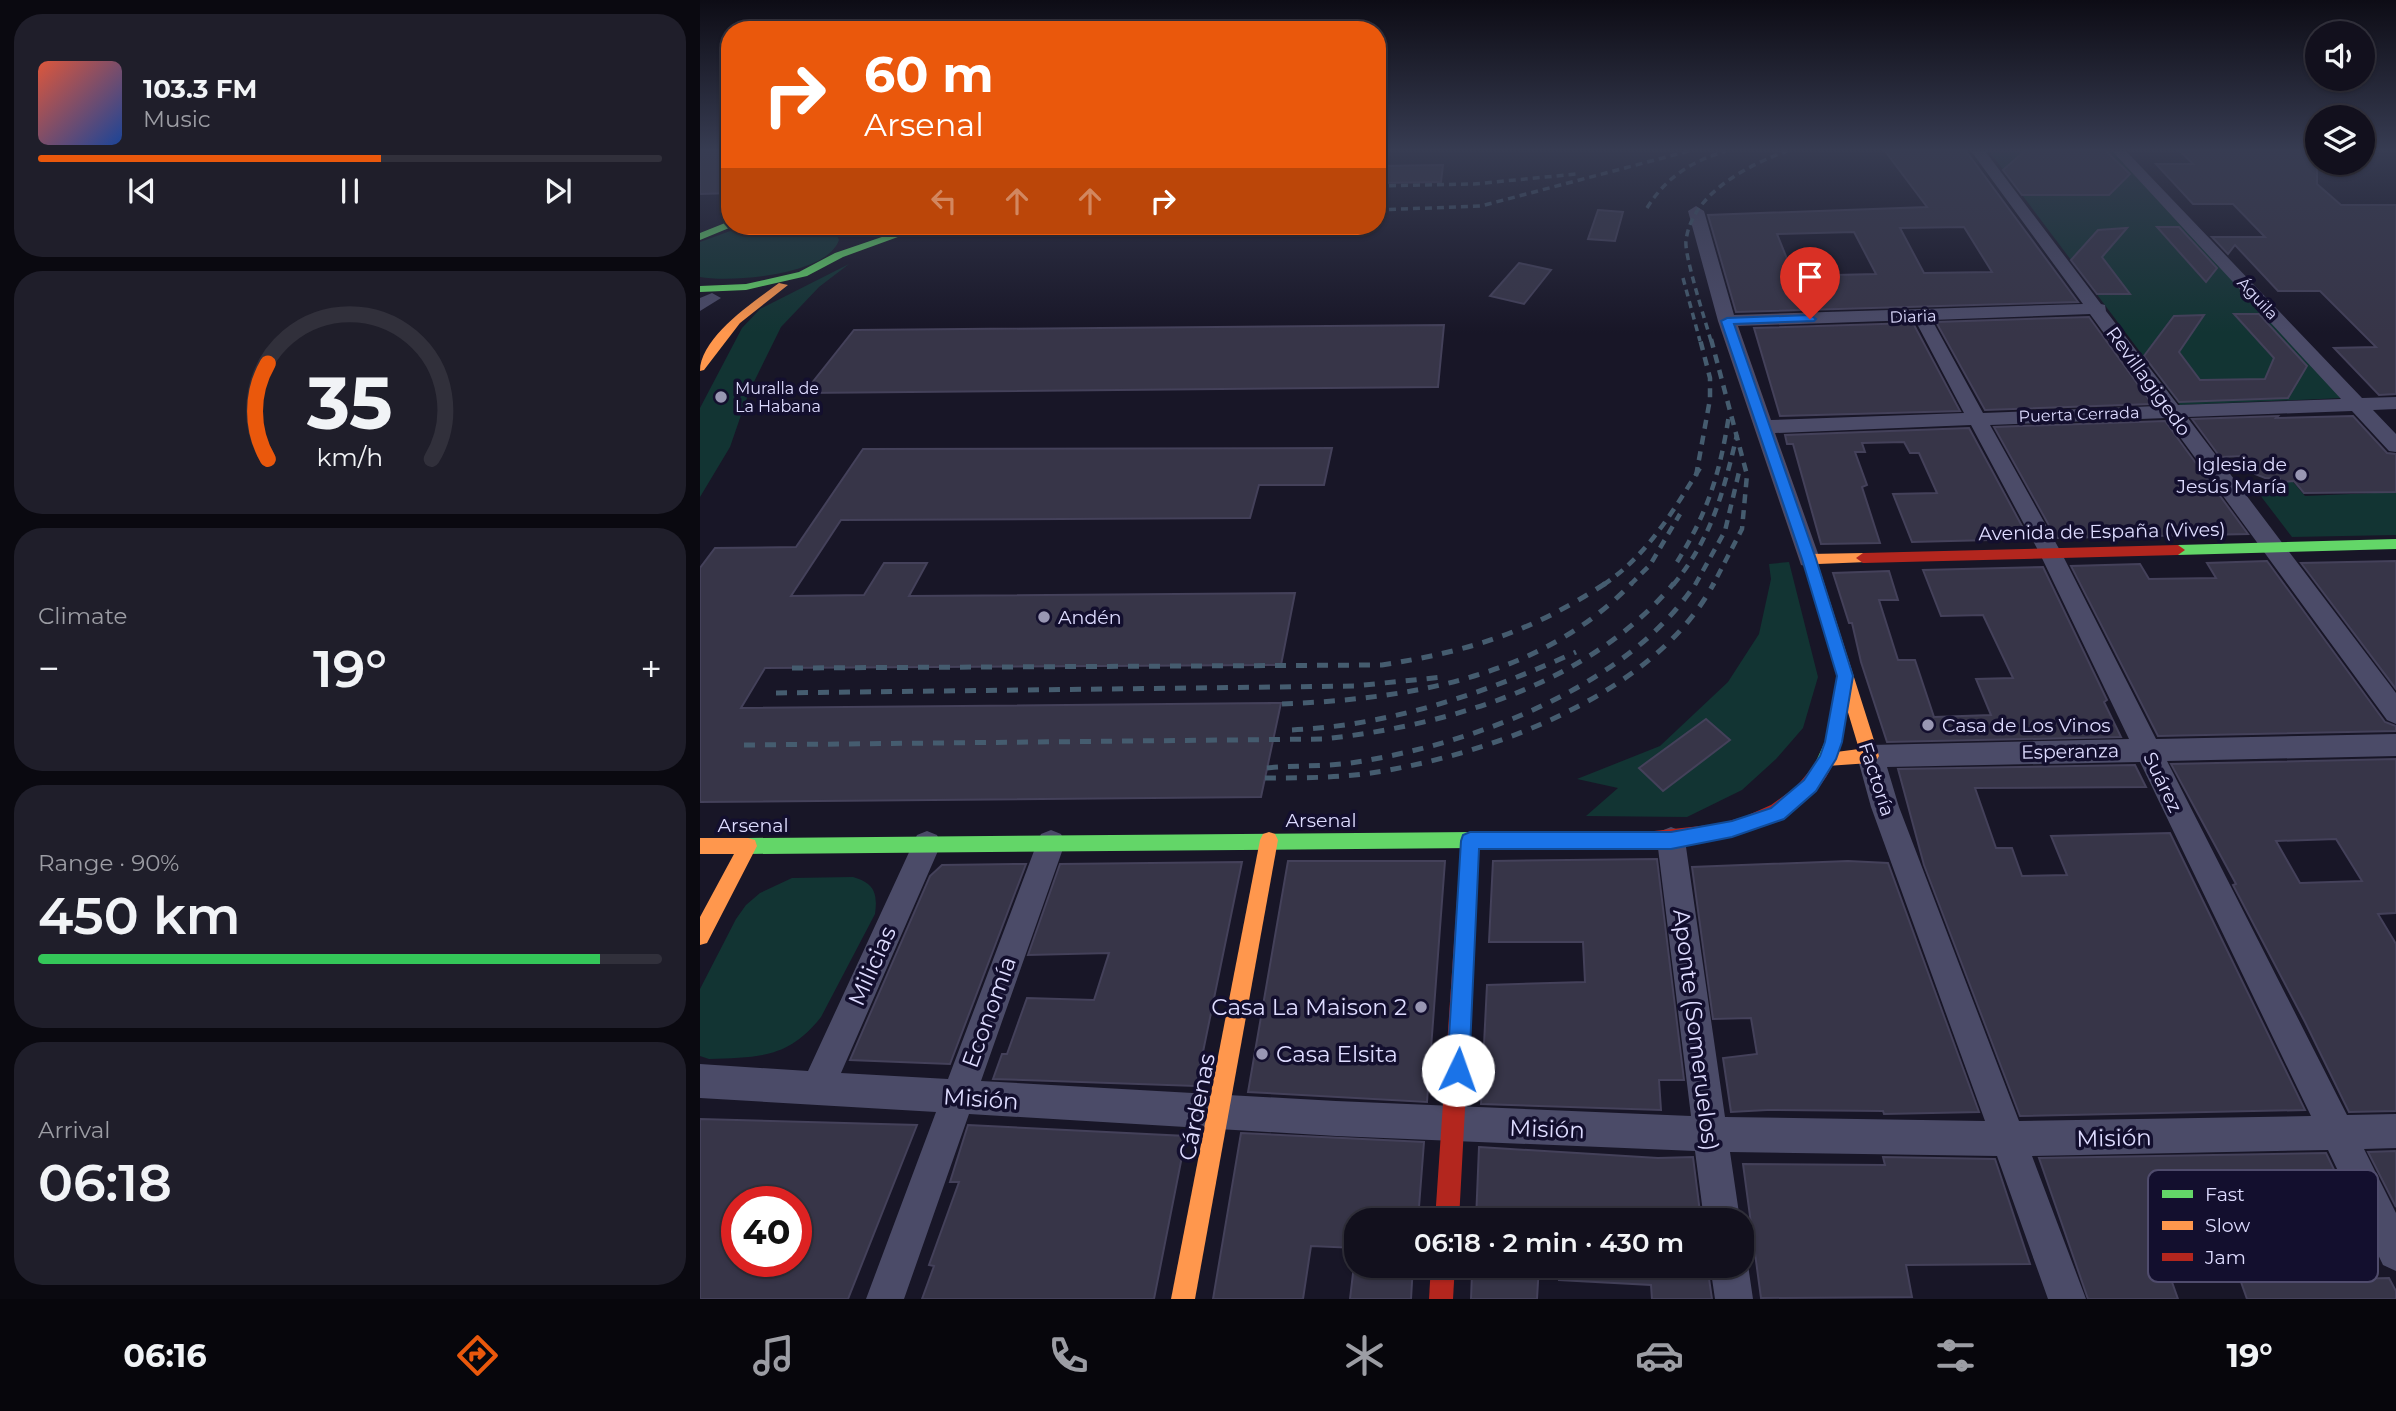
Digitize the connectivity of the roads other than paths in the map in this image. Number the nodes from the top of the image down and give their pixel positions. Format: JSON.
{"nodes":[{"id":1,"x":1696,"y":211,"type":"dead end"},
{"id":2,"x":2024,"y":212,"type":"edge"},
{"id":3,"x":2176,"y":212,"type":"edge"},
{"id":4,"x":721,"y":221,"type":"edge"},
{"id":5,"x":855,"y":235,"type":"edge"},
{"id":6,"x":897,"y":235,"type":"edge"},
{"id":7,"x":700,"y":237,"type":"edge"},
{"id":8,"x":839,"y":255,"type":"junction"},
{"id":9,"x":803,"y":274,"type":"junction"},
{"id":10,"x":703,"y":295,"type":"edge"},
{"id":11,"x":2098,"y":309,"type":"junction"},
{"id":12,"x":1922,"y":316,"type":"junction"},
{"id":13,"x":1727,"y":321,"type":"junction"},
{"id":14,"x":719,"y":336,"type":"junction"},
{"id":15,"x":700,"y":367,"type":"edge"},
{"id":16,"x":2396,"y":403,"type":"edge"},
{"id":17,"x":2357,"y":404,"type":"junction"},
{"id":18,"x":2169,"y":411,"type":"junction"},
{"id":19,"x":1975,"y":418,"type":"junction"},
{"id":20,"x":1763,"y":427,"type":"junction"},
{"id":21,"x":2396,"y":446,"type":"edge"},
{"id":22,"x":2396,"y":544,"type":"edge"},
{"id":23,"x":2274,"y":548,"type":"junction"},
{"id":24,"x":2051,"y":554,"type":"junction"},
{"id":25,"x":1809,"y":559,"type":"junction"},
{"id":26,"x":1845,"y":676,"type":"junction"},
{"id":27,"x":2396,"y":713,"type":"edge"},
{"id":28,"x":2396,"y":745,"type":"edge"},
{"id":29,"x":2148,"y":750,"type":"junction"},
{"id":30,"x":1870,"y":756,"type":"junction"},
{"id":31,"x":1827,"y":759,"type":"junction"},
{"id":32,"x":1671,"y":840,"type":"junction"},
{"id":33,"x":1269,"y":841,"type":"junction"},
{"id":34,"x":1470,"y":841,"type":"junction"},
{"id":35,"x":1051,"y":843,"type":"junction"},
{"id":36,"x":927,"y":844,"type":"junction"},
{"id":37,"x":700,"y":846,"type":"edge"},
{"id":38,"x":748,"y":846,"type":"junction"},
{"id":39,"x":700,"y":936,"type":"edge"},
{"id":40,"x":700,"y":1081,"type":"edge"},
{"id":41,"x":817,"y":1088,"type":"junction"},
{"id":42,"x":958,"y":1097,"type":"junction"},
{"id":43,"x":1219,"y":1114,"type":"junction"},
{"id":44,"x":1455,"y":1125,"type":"junction"},
{"id":45,"x":2396,"y":1131,"type":"edge"},
{"id":46,"x":2337,"y":1133,"type":"junction"},
{"id":47,"x":1709,"y":1136,"type":"junction"},
{"id":48,"x":2008,"y":1140,"type":"junction"},
{"id":49,"x":2355,"y":1170,"type":"edge"},
{"id":50,"x":1448,"y":1208,"type":"edge"},
{"id":51,"x":1720,"y":1208,"type":"edge"},
{"id":52,"x":2378,"y":1216,"type":"edge"},
{"id":53,"x":2396,"y":1252,"type":"edge"},
{"id":54,"x":1442,"y":1278,"type":"edge"},
{"id":55,"x":1731,"y":1278,"type":"edge"},
{"id":56,"x":885,"y":1299,"type":"edge"},
{"id":57,"x":1183,"y":1299,"type":"edge"},
{"id":58,"x":1441,"y":1299,"type":"edge"},
{"id":59,"x":1734,"y":1299,"type":"edge"},
{"id":60,"x":2067,"y":1299,"type":"edge"}],
"edges":[{"from":1,"to":13,"type":"street","name":"Factoría"},
{"from":2,"to":11,"type":"street","name":"Revillagigedo"},
{"from":3,"to":17,"type":"street","name":"Águila"},
{"from":4,"to":7,"type":"street"},
{"from":5,"to":8,"type":"street"},
{"from":6,"to":8,"type":"street"},
{"from":8,"to":9,"type":"street"},
{"from":9,"to":10,"type":"street"},
{"from":9,"to":14,"type":"street"},
{"from":10,"to":14,"type":"street"},
{"from":11,"to":12,"type":"street","name":"Diaria"},
{"from":11,"to":18,"type":"street","name":"Revillagigedo"},
{"from":12,"to":13,"type":"street","name":"Diaria"},
{"from":12,"to":19,"type":"street","name":"Suárez"},
{"from":13,"to":20,"type":"street","name":"Factoría"},
{"from":14,"to":15,"type":"street"},
{"from":16,"to":17,"type":"street","name":"Puerta Cerrada"},
{"from":17,"to":18,"type":"street","name":"Puerta Cerrada"},
{"from":17,"to":21,"type":"street","name":"Águila"},
{"from":18,"to":19,"type":"street","name":"Puerta Cerrada"},
{"from":18,"to":23,"type":"street","name":"Revillagigedo"},
{"from":19,"to":20,"type":"street","name":"Puerta Cerrada"},
{"from":19,"to":24,"type":"street","name":"Suárez"},
{"from":20,"to":25,"type":"street","name":"Factoría"},
{"from":22,"to":23,"type":"street","name":"Avenida de España (Vives)"},
{"from":23,"to":24,"type":"street","name":"Avenida de España (Vives)"},
{"from":23,"to":27,"type":"street","name":"Revillagigedo"},
{"from":24,"to":25,"type":"street","name":"Avenida de España (Vives)"},
{"from":24,"to":29,"type":"street","name":"Suárez"},
{"from":25,"to":26,"type":"street","name":"Factoría"},
{"from":26,"to":30,"type":"street","name":"Factoría"},
{"from":26,"to":31,"type":"street","name":"Arsenal"},
{"from":28,"to":29,"type":"street","name":"Esperanza"},
{"from":29,"to":30,"type":"street","name":"Esperanza"},
{"from":29,"to":46,"type":"street","name":"Suárez"},
{"from":30,"to":31,"type":"street"},
{"from":30,"to":48,"type":"street","name":"Factoría"},
{"from":31,"to":32,"type":"street","name":"Arsenal"},
{"from":32,"to":34,"type":"street","name":"Arsenal"},
{"from":32,"to":47,"type":"street","name":"Aponte (Someruelos)"},
{"from":33,"to":34,"type":"street","name":"Arsenal"},
{"from":33,"to":35,"type":"street","name":"Arsenal"},
{"from":33,"to":43,"type":"street","name":"Cárdenas"},
{"from":34,"to":44,"type":"street"},
{"from":35,"to":36,"type":"street","name":"Arsenal"},
{"from":35,"to":42,"type":"street","name":"Economía"},
{"from":36,"to":38,"type":"street","name":"Arsenal"},
{"from":36,"to":41,"type":"street","name":"Milicias"},
{"from":37,"to":38,"type":"street","name":"Arsenal"},
{"from":38,"to":39,"type":"street"},
{"from":40,"to":41,"type":"street","name":"Misión"},
{"from":41,"to":42,"type":"street","name":"Misión"},
{"from":42,"to":43,"type":"street","name":"Misión"},
{"from":42,"to":56,"type":"street","name":"Economía"},
{"from":43,"to":44,"type":"street","name":"Misión"},
{"from":43,"to":57,"type":"street","name":"Cárdenas"},
{"from":44,"to":47,"type":"street","name":"Misión"},
{"from":44,"to":50,"type":"street"},
{"from":45,"to":46,"type":"street","name":"Misión"},
{"from":46,"to":48,"type":"street","name":"Misión"},
{"from":46,"to":49,"type":"street","name":"Suárez"},
{"from":47,"to":48,"type":"street","name":"Misión"},
{"from":47,"to":51,"type":"street","name":"Aponte (Someruelos)"},
{"from":48,"to":60,"type":"street","name":"Factoría"},
{"from":52,"to":53,"type":"street","name":"Suárez"},
{"from":54,"to":58,"type":"street"},
{"from":55,"to":59,"type":"street"}]}
